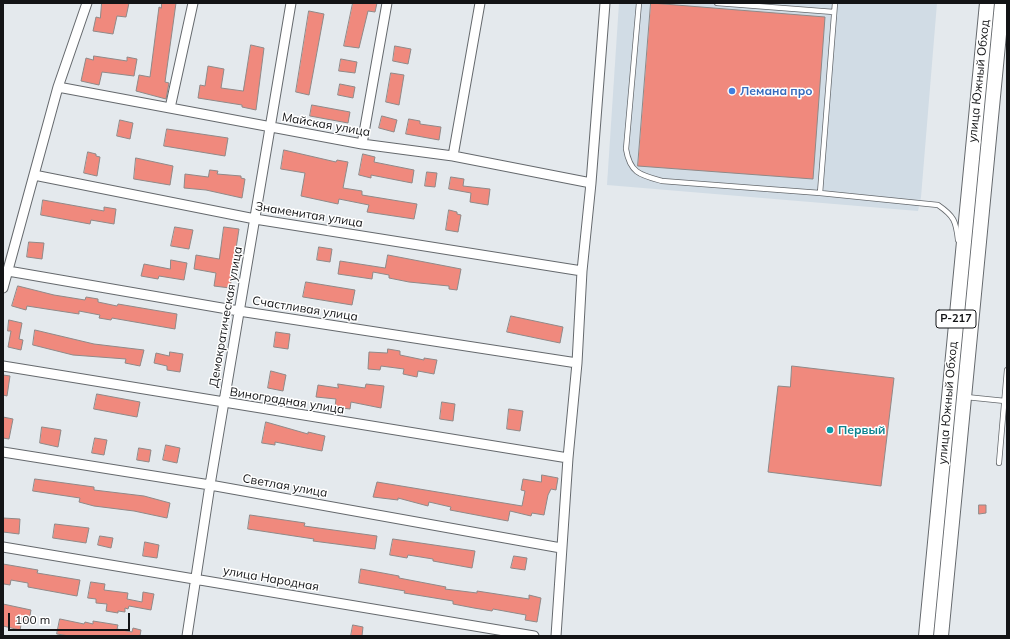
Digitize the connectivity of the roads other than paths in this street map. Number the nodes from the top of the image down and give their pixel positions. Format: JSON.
{"nodes":[{"id":1,"x":87,"y":3,"type":"edge"},
{"id":2,"x":193,"y":3,"type":"edge"},
{"id":3,"x":291,"y":3,"type":"edge"},
{"id":4,"x":387,"y":3,"type":"edge"},
{"id":5,"x":480,"y":3,"type":"edge"},
{"id":6,"x":605,"y":3,"type":"edge"},
{"id":7,"x":639,"y":3,"type":"edge"},
{"id":8,"x":717,"y":3,"type":"edge"},
{"id":9,"x":834,"y":3,"type":"edge"},
{"id":10,"x":987,"y":3,"type":"edge"},
{"id":11,"x":1002,"y":3,"type":"edge"},
{"id":12,"x":834,"y":12,"type":"junction"},
{"id":13,"x":58,"y":87,"type":"junction"},
{"id":14,"x":170,"y":108,"type":"junction"},
{"id":15,"x":270,"y":127,"type":"junction"},
{"id":16,"x":362,"y":144,"type":"junction"},
{"id":17,"x":453,"y":156,"type":"junction"},
{"id":18,"x":34,"y":175,"type":"junction"},
{"id":19,"x":591,"y":183,"type":"junction"},
{"id":20,"x":820,"y":193,"type":"junction"},
{"id":21,"x":255,"y":219,"type":"junction"},
{"id":22,"x":961,"y":263,"type":"junction"},
{"id":23,"x":8,"y":271,"type":"junction"},
{"id":24,"x":582,"y":271,"type":"junction"},
{"id":25,"x":3,"y":288,"type":"edge"},
{"id":26,"x":239,"y":311,"type":"junction"},
{"id":27,"x":576,"y":363,"type":"junction"},
{"id":28,"x":3,"y":366,"type":"edge"},
{"id":29,"x":1007,"y":370,"type":"edge"},
{"id":30,"x":964,"y":396,"type":"junction"},
{"id":31,"x":1005,"y":401,"type":"junction"},
{"id":32,"x":224,"y":402,"type":"junction"},
{"id":33,"x":3,"y":452,"type":"edge"},
{"id":34,"x":568,"y":458,"type":"junction"},
{"id":35,"x":999,"y":463,"type":"dead end"},
{"id":36,"x":210,"y":485,"type":"junction"},
{"id":37,"x":3,"y":547,"type":"edge"},
{"id":38,"x":561,"y":548,"type":"junction"},
{"id":39,"x":196,"y":578,"type":"junction"},
{"id":40,"x":187,"y":636,"type":"edge"},
{"id":41,"x":534,"y":636,"type":"edge"},
{"id":42,"x":556,"y":636,"type":"edge"},
{"id":43,"x":926,"y":636,"type":"edge"},
{"id":44,"x":941,"y":636,"type":"edge"}],
"edges":[{"from":1,"to":13,"type":"street"},
{"from":2,"to":14,"type":"street"},
{"from":3,"to":15,"type":"street","name":"Демократическая улица"},
{"from":4,"to":16,"type":"street"},
{"from":5,"to":17,"type":"street"},
{"from":6,"to":19,"type":"street"},
{"from":7,"to":20,"type":"lane"},
{"from":8,"to":12,"type":"lane"},
{"from":9,"to":12,"type":"lane"},
{"from":10,"to":22,"type":"main road","name":"улица Южный Обход","number":"Р-217"},
{"from":11,"to":30,"type":"main road","name":"улица Южный Обход","number":"Р-217"},
{"from":12,"to":20,"type":"lane"},
{"from":13,"to":14,"type":"street","name":"Майская улица"},
{"from":13,"to":18,"type":"street"},
{"from":14,"to":15,"type":"street","name":"Майская улица"},
{"from":15,"to":16,"type":"street","name":"Майская улица"},
{"from":15,"to":21,"type":"street","name":"Демократическая улица"},
{"from":16,"to":17,"type":"street","name":"Майская улица"},
{"from":17,"to":19,"type":"street","name":"Майская улица"},
{"from":18,"to":21,"type":"street","name":"Знаменитая улица"},
{"from":18,"to":23,"type":"street"},
{"from":19,"to":24,"type":"street"},
{"from":20,"to":22,"type":"lane"},
{"from":21,"to":24,"type":"street","name":"Знаменитая улица"},
{"from":21,"to":26,"type":"street","name":"Демократическая улица"},
{"from":22,"to":43,"type":"main road","name":"улица Южный Обход","number":"Р-217"},
{"from":23,"to":25,"type":"street"},
{"from":23,"to":26,"type":"street","name":"Счастливая улица"},
{"from":24,"to":27,"type":"street"},
{"from":26,"to":27,"type":"street","name":"Счастливая улица"},
{"from":26,"to":32,"type":"street","name":"Демократическая улица"},
{"from":27,"to":34,"type":"street"},
{"from":28,"to":32,"type":"street","name":"Виноградная улица"},
{"from":29,"to":31,"type":"lane"},
{"from":30,"to":31,"type":"lane"},
{"from":30,"to":44,"type":"main road","name":"улица Южный Обход","number":"Р-217"},
{"from":31,"to":35,"type":"lane"},
{"from":32,"to":34,"type":"street","name":"Виноградная улица"},
{"from":32,"to":36,"type":"street","name":"Демократическая улица"},
{"from":33,"to":36,"type":"street","name":"Светлая улица"},
{"from":34,"to":38,"type":"street"},
{"from":36,"to":38,"type":"street","name":"Светлая улица"},
{"from":36,"to":39,"type":"street","name":"Демократическая улица"},
{"from":37,"to":39,"type":"street","name":"улица Народная"},
{"from":38,"to":42,"type":"street"},
{"from":39,"to":40,"type":"street","name":"Демократическая улица"},
{"from":39,"to":41,"type":"street","name":"улица Народная"}]}
